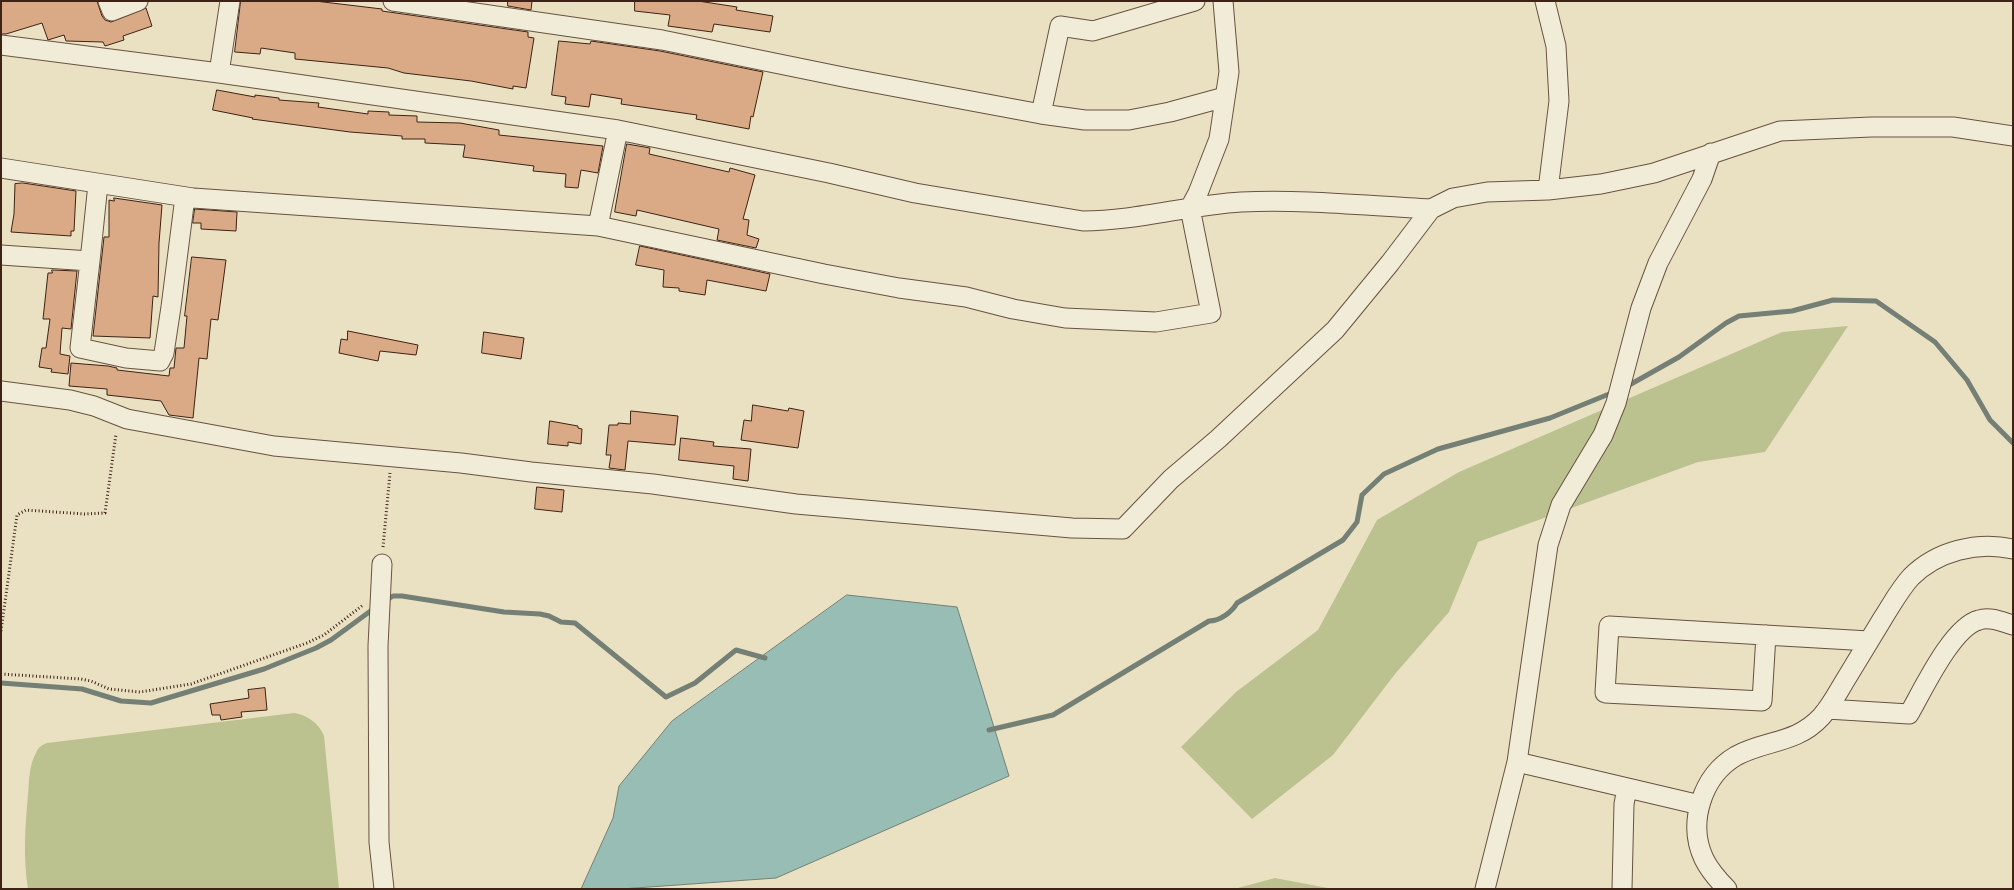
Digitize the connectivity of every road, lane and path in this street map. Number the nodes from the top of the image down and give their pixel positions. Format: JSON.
{"nodes":[{"id":1,"x":108,"y":1,"type":"edge"},
{"id":2,"x":138,"y":1,"type":"edge"},
{"id":3,"x":230,"y":1,"type":"edge"},
{"id":4,"x":393,"y":1,"type":"edge"},
{"id":5,"x":1195,"y":1,"type":"edge"},
{"id":6,"x":1223,"y":1,"type":"edge"},
{"id":7,"x":1545,"y":1,"type":"edge"},
{"id":8,"x":1,"y":45,"type":"edge"},
{"id":9,"x":219,"y":73,"type":"junction"},
{"id":10,"x":1224,"y":97,"type":"junction"},
{"id":11,"x":1041,"y":114,"type":"junction"},
{"id":12,"x":618,"y":130,"type":"junction"},
{"id":13,"x":2013,"y":136,"type":"edge"},
{"id":14,"x":1711,"y":153,"type":"junction"},
{"id":15,"x":1,"y":168,"type":"edge"},
{"id":16,"x":98,"y":184,"type":"junction"},
{"id":17,"x":1548,"y":190,"type":"junction"},
{"id":18,"x":184,"y":197,"type":"junction"},
{"id":19,"x":1190,"y":208,"type":"junction"},
{"id":20,"x":1431,"y":209,"type":"junction"},
{"id":21,"x":598,"y":226,"type":"junction"},
{"id":22,"x":1,"y":255,"type":"edge"},
{"id":23,"x":90,"y":261,"type":"junction"},
{"id":24,"x":1,"y":391,"type":"edge"},
{"id":25,"x":118,"y":416,"type":"junction"},
{"id":26,"x":392,"y":458,"type":"junction"},
{"id":27,"x":2013,"y":549,"type":"edge"},
{"id":28,"x":382,"y":564,"type":"joint"},
{"id":29,"x":366,"y":603,"type":"dead end"},
{"id":30,"x":2013,"y":625,"type":"edge"},
{"id":31,"x":1,"y":631,"type":"edge"},
{"id":32,"x":1766,"y":635,"type":"junction"},
{"id":33,"x":1869,"y":641,"type":"junction"},
{"id":34,"x":1,"y":674,"type":"edge"},
{"id":35,"x":1827,"y":709,"type":"junction"},
{"id":36,"x":1517,"y":762,"type":"junction"},
{"id":37,"x":1627,"y":788,"type":"junction"},
{"id":38,"x":1700,"y":805,"type":"junction"},
{"id":39,"x":384,"y":889,"type":"edge"},
{"id":40,"x":1484,"y":889,"type":"edge"},
{"id":41,"x":1622,"y":889,"type":"edge"},
{"id":42,"x":1727,"y":889,"type":"edge"}],
"edges":[{"from":1,"to":2,"type":"street"},
{"from":3,"to":9,"type":"street"},
{"from":4,"to":11,"type":"street"},
{"from":5,"to":11,"type":"street"},
{"from":6,"to":10,"type":"street"},
{"from":7,"to":17,"type":"street"},
{"from":8,"to":9,"type":"street"},
{"from":9,"to":12,"type":"street"},
{"from":10,"to":11,"type":"street"},
{"from":10,"to":19,"type":"street"},
{"from":12,"to":19,"type":"street"},
{"from":12,"to":21,"type":"street"},
{"from":13,"to":14,"type":"street"},
{"from":14,"to":17,"type":"street"},
{"from":14,"to":36,"type":"street"},
{"from":15,"to":16,"type":"street"},
{"from":16,"to":18,"type":"street"},
{"from":16,"to":23,"type":"street"},
{"from":17,"to":20,"type":"street"},
{"from":18,"to":21,"type":"street"},
{"from":18,"to":23,"type":"street"},
{"from":19,"to":20,"type":"street"},
{"from":19,"to":21,"type":"street"},
{"from":20,"to":26,"type":"street"},
{"from":22,"to":23,"type":"street"},
{"from":24,"to":25,"type":"street"},
{"from":25,"to":26,"type":"street"},
{"from":25,"to":31,"type":"path"},
{"from":26,"to":28,"type":"path"},
{"from":27,"to":33,"type":"street"},
{"from":28,"to":39,"type":"street"},
{"from":29,"to":34,"type":"path"},
{"from":30,"to":35,"type":"street"},
{"from":32,"to":32,"type":"street"},
{"from":32,"to":33,"type":"street"},
{"from":33,"to":35,"type":"street"},
{"from":35,"to":38,"type":"street"},
{"from":36,"to":37,"type":"street"},
{"from":36,"to":40,"type":"street"},
{"from":37,"to":38,"type":"street"},
{"from":37,"to":41,"type":"street"},
{"from":38,"to":42,"type":"street"}]}
